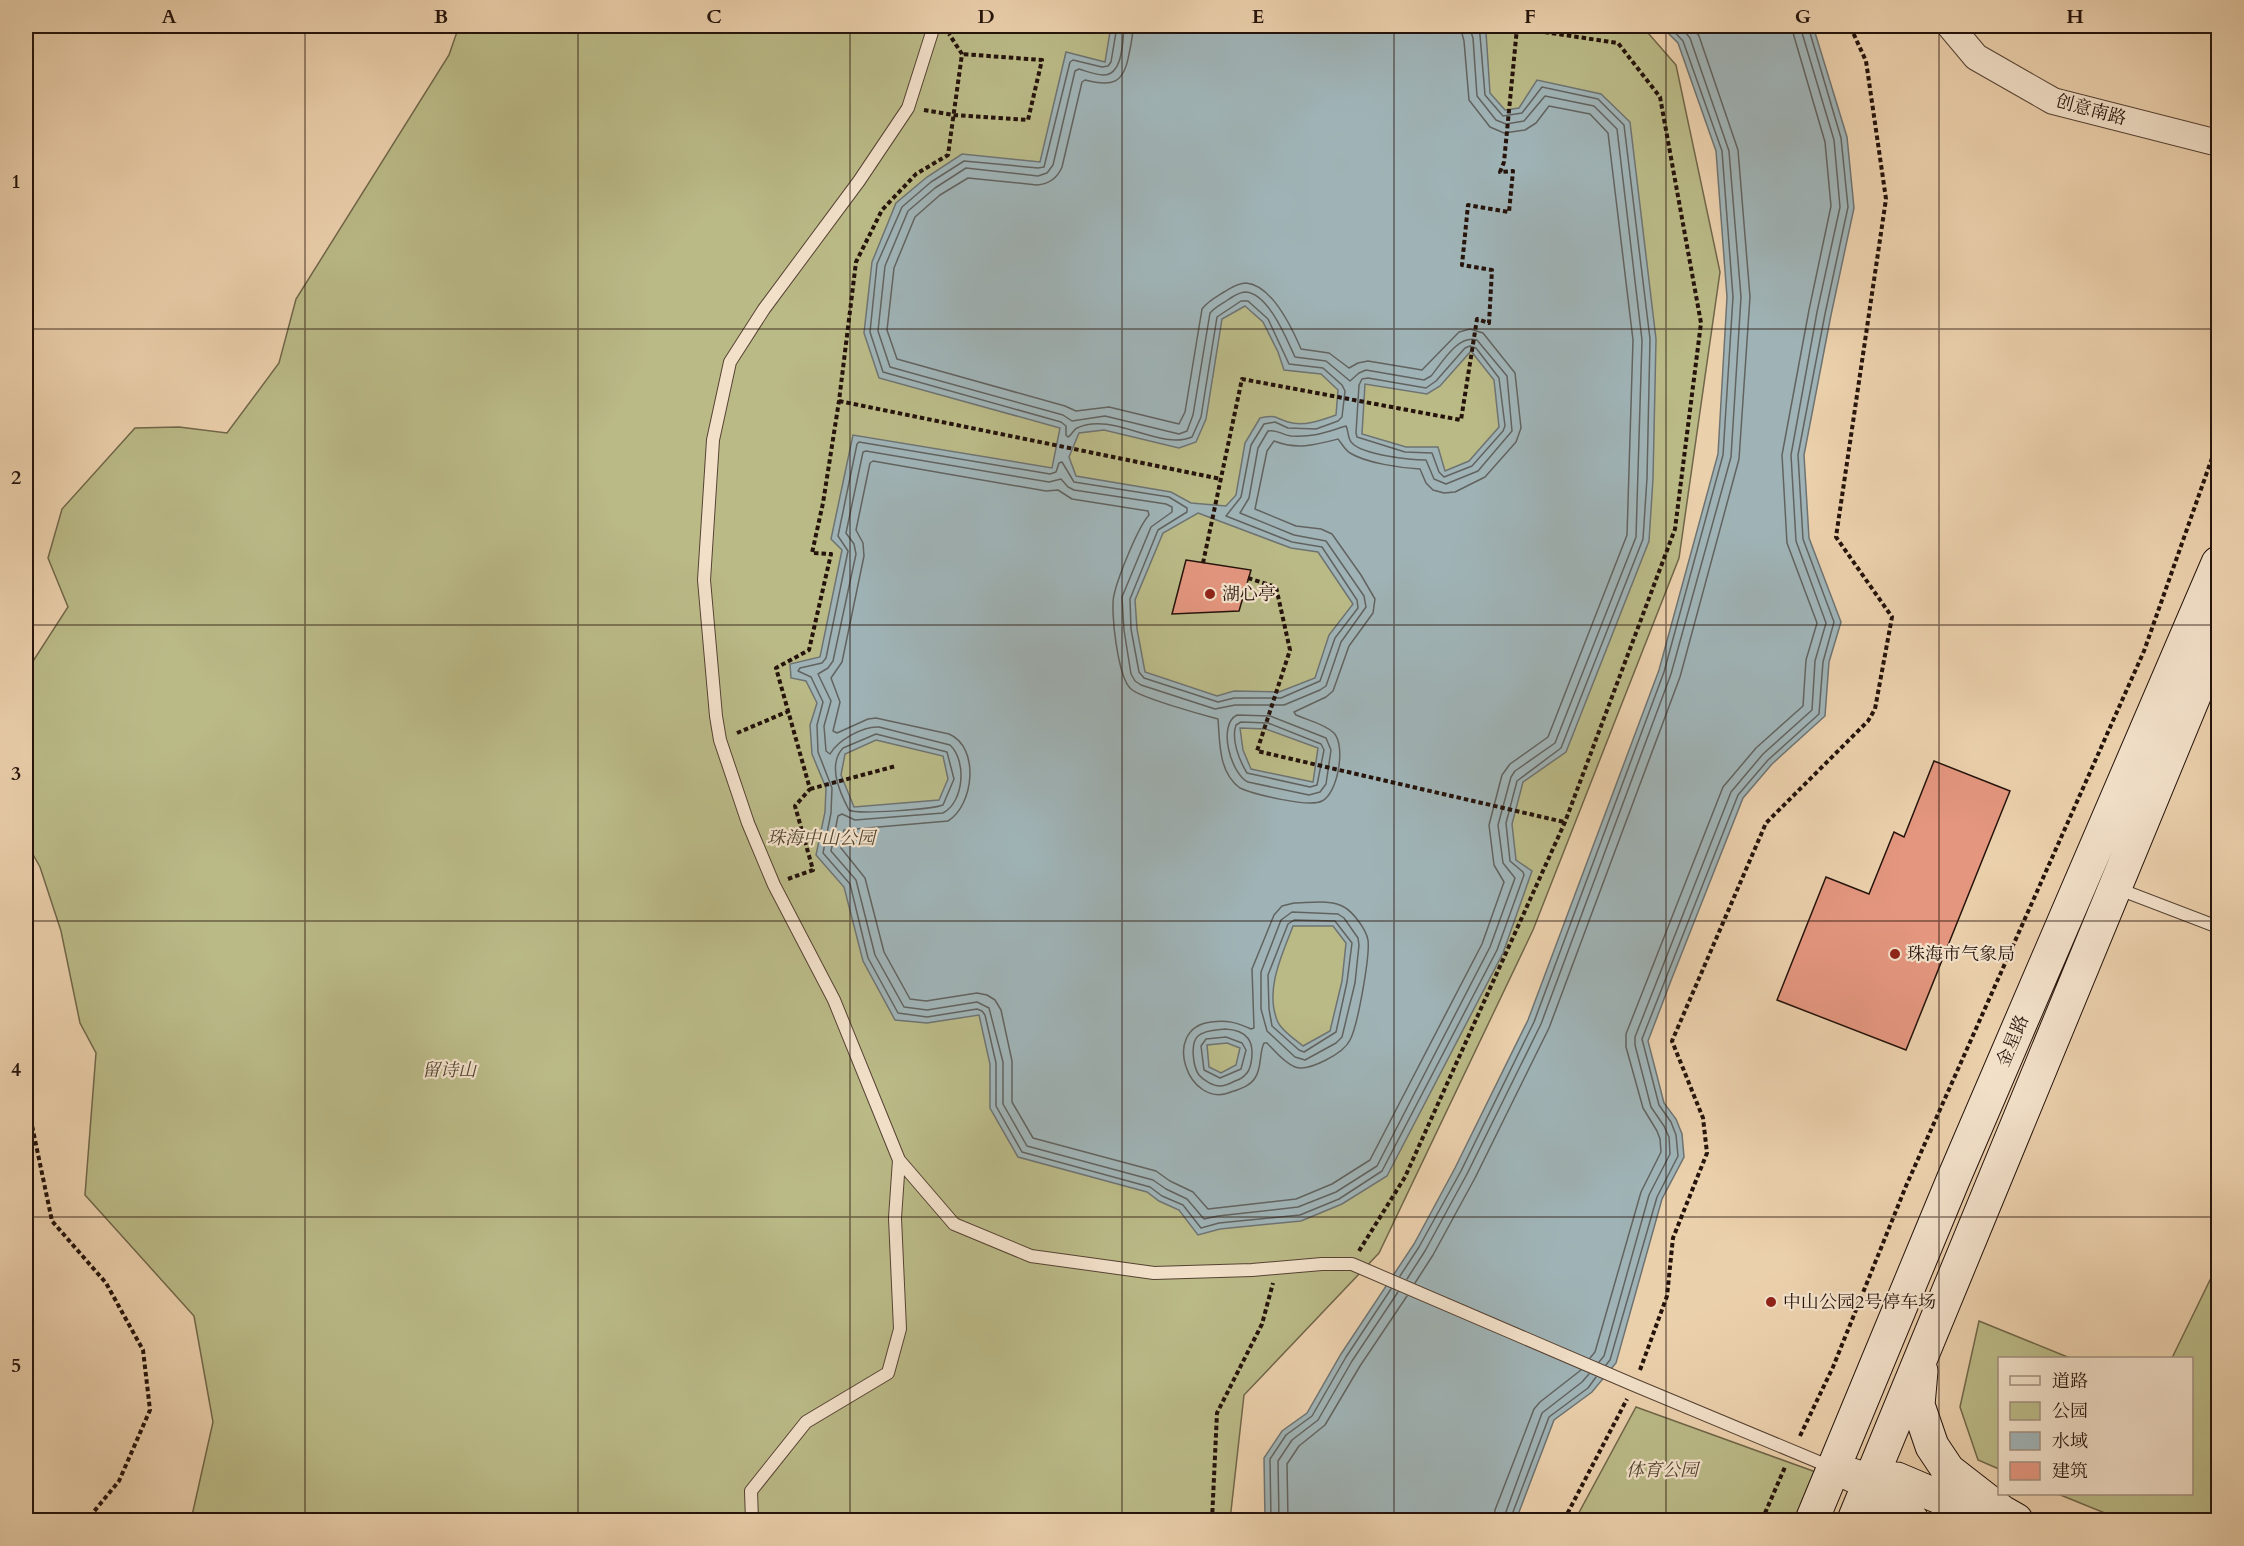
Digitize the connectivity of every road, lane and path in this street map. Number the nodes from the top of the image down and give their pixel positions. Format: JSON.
{"nodes":[{"id":1,"x":934,"y":26,"type":"edge"},
{"id":2,"x":943,"y":26,"type":"edge"},
{"id":3,"x":1850,"y":26,"type":"edge"},
{"id":4,"x":1950,"y":26,"type":"edge"},
{"id":5,"x":1516,"y":27,"type":"edge"},
{"id":6,"x":962,"y":54,"type":"junction"},
{"id":7,"x":908,"y":108,"type":"junction"},
{"id":8,"x":954,"y":115,"type":"junction"},
{"id":9,"x":2218,"y":143,"type":"edge"},
{"id":10,"x":839,"y":401,"type":"junction"},
{"id":11,"x":2218,"y":441,"type":"edge"},
{"id":12,"x":1221,"y":479,"type":"junction"},
{"id":13,"x":1203,"y":563,"type":"dead end"},
{"id":14,"x":2218,"y":563,"type":"edge"},
{"id":15,"x":1248,"y":578,"type":"dead end"},
{"id":16,"x":2218,"y":638,"type":"edge"},
{"id":17,"x":789,"y":711,"type":"junction"},
{"id":18,"x":720,"y":740,"type":"junction"},
{"id":19,"x":896,"y":766,"type":"dead end"},
{"id":20,"x":810,"y":789,"type":"junction"},
{"id":21,"x":1565,"y":822,"type":"junction"},
{"id":22,"x":2101,"y":880,"type":"junction"},
{"id":23,"x":774,"y":885,"type":"junction"},
{"id":24,"x":2218,"y":927,"type":"edge"},
{"id":25,"x":26,"y":1097,"type":"edge"},
{"id":26,"x":899,"y":1160,"type":"junction"},
{"id":27,"x":1352,"y":1264,"type":"junction"},
{"id":28,"x":1278,"y":1268,"type":"junction"},
{"id":29,"x":1922,"y":1357,"type":"junction"},
{"id":30,"x":1634,"y":1385,"type":"junction"},
{"id":31,"x":1793,"y":1450,"type":"junction"},
{"id":32,"x":1833,"y":1468,"type":"junction"},
{"id":33,"x":1870,"y":1482,"type":"junction"},
{"id":34,"x":87,"y":1521,"type":"edge"},
{"id":35,"x":752,"y":1521,"type":"edge"},
{"id":36,"x":1212,"y":1521,"type":"edge"},
{"id":37,"x":1564,"y":1521,"type":"edge"},
{"id":38,"x":1762,"y":1521,"type":"edge"},
{"id":39,"x":1812,"y":1521,"type":"edge"},
{"id":40,"x":1854,"y":1521,"type":"edge"},
{"id":41,"x":1912,"y":1521,"type":"edge"},
{"id":42,"x":1995,"y":1521,"type":"edge"},
{"id":43,"x":2016,"y":1521,"type":"edge"}],
"edges":[{"from":1,"to":7,"type":"lane"},
{"from":2,"to":6,"type":"path"},
{"from":3,"to":30,"type":"path"},
{"from":4,"to":9,"type":"street","name":"创意南路"},
{"from":5,"to":12,"type":"path"},
{"from":5,"to":21,"type":"path"},
{"from":6,"to":8,"type":"path"},
{"from":6,"to":8,"type":"path"},
{"from":7,"to":8,"type":"path"},
{"from":7,"to":18,"type":"lane"},
{"from":8,"to":10,"type":"path"},
{"from":10,"to":12,"type":"path"},
{"from":10,"to":17,"type":"path"},
{"from":11,"to":31,"type":"path"},
{"from":12,"to":13,"type":"path"},
{"from":14,"to":22,"type":"street","name":"金星路"},
{"from":15,"to":21,"type":"path"},
{"from":16,"to":22,"type":"street","name":"金星路"},
{"from":17,"to":18,"type":"path"},
{"from":17,"to":20,"type":"path"},
{"from":18,"to":23,"type":"lane"},
{"from":19,"to":20,"type":"path"},
{"from":20,"to":23,"type":"path"},
{"from":21,"to":27,"type":"path"},
{"from":22,"to":24,"type":"lane"},
{"from":22,"to":29,"type":"street","name":"金星路"},
{"from":22,"to":32,"type":"street","name":"金星路"},
{"from":23,"to":26,"type":"lane"},
{"from":25,"to":34,"type":"path"},
{"from":26,"to":28,"type":"lane"},
{"from":26,"to":35,"type":"lane"},
{"from":27,"to":28,"type":"lane"},
{"from":27,"to":30,"type":"lane"},
{"from":28,"to":36,"type":"path"},
{"from":29,"to":33,"type":"street","name":"金星路"},
{"from":29,"to":43,"type":"street"},
{"from":30,"to":31,"type":"lane"},
{"from":30,"to":37,"type":"path"},
{"from":31,"to":32,"type":"lane"},
{"from":31,"to":38,"type":"path"},
{"from":32,"to":33,"type":"street"},
{"from":32,"to":39,"type":"street","name":"金星路"},
{"from":33,"to":40,"type":"street","name":"金星路"},
{"from":33,"to":41,"type":"street"},
{"from":33,"to":42,"type":"street"}]}
